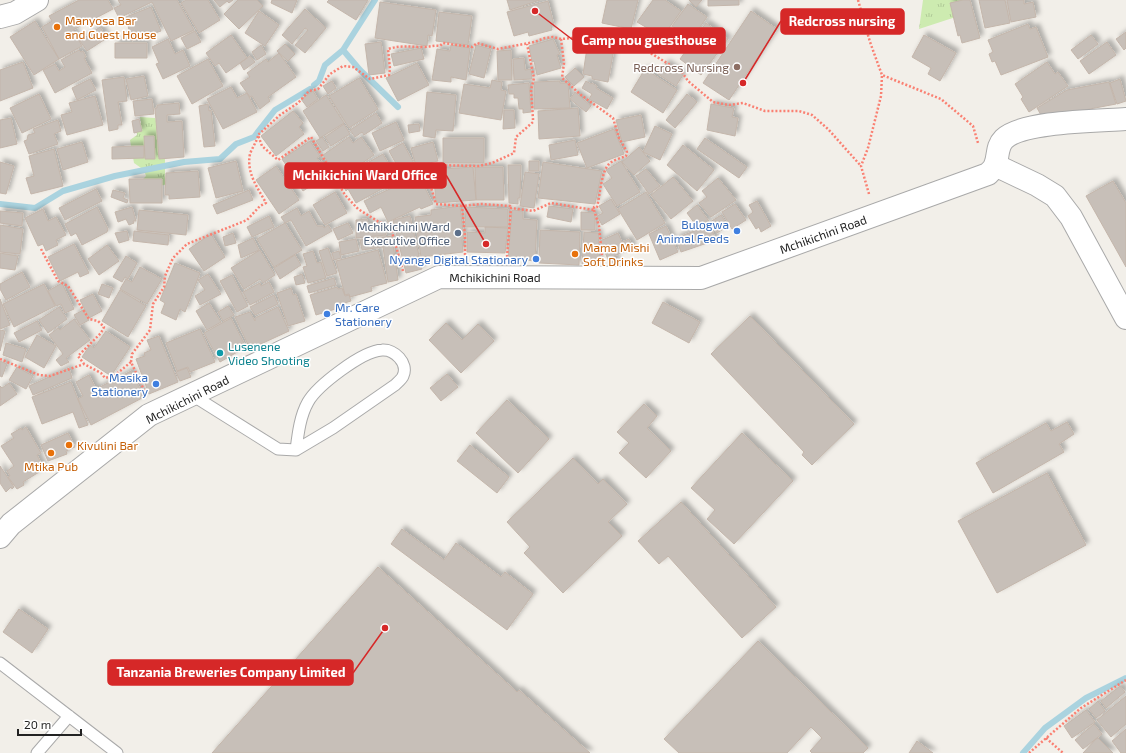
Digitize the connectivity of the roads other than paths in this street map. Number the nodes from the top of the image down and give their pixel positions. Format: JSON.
{"nodes":[{"id":1,"x":37,"y":0,"type":"edge"},
{"id":2,"x":0,"y":17,"type":"edge"},
{"id":3,"x":1126,"y":119,"type":"edge"},
{"id":4,"x":991,"y":170,"type":"junction"},
{"id":5,"x":1126,"y":318,"type":"edge"},
{"id":6,"x":192,"y":395,"type":"junction"},
{"id":7,"x":296,"y":450,"type":"junction"},
{"id":8,"x":0,"y":537,"type":"edge"},
{"id":9,"x":0,"y":663,"type":"edge"},
{"id":10,"x":68,"y":716,"type":"junction"},
{"id":11,"x":37,"y":753,"type":"edge"},
{"id":12,"x":117,"y":753,"type":"edge"}],
"edges":[{"from":1,"to":2,"type":"street"},
{"from":3,"to":4,"type":"street"},
{"from":4,"to":5,"type":"street"},
{"from":4,"to":6,"type":"street","name":"Mchikichini Road"},
{"from":6,"to":7,"type":"lane"},
{"from":6,"to":8,"type":"street","name":"Mchikichini Road"},
{"from":7,"to":7,"type":"lane"},
{"from":9,"to":10,"type":"lane"},
{"from":10,"to":11,"type":"lane"},
{"from":10,"to":12,"type":"lane"}]}
